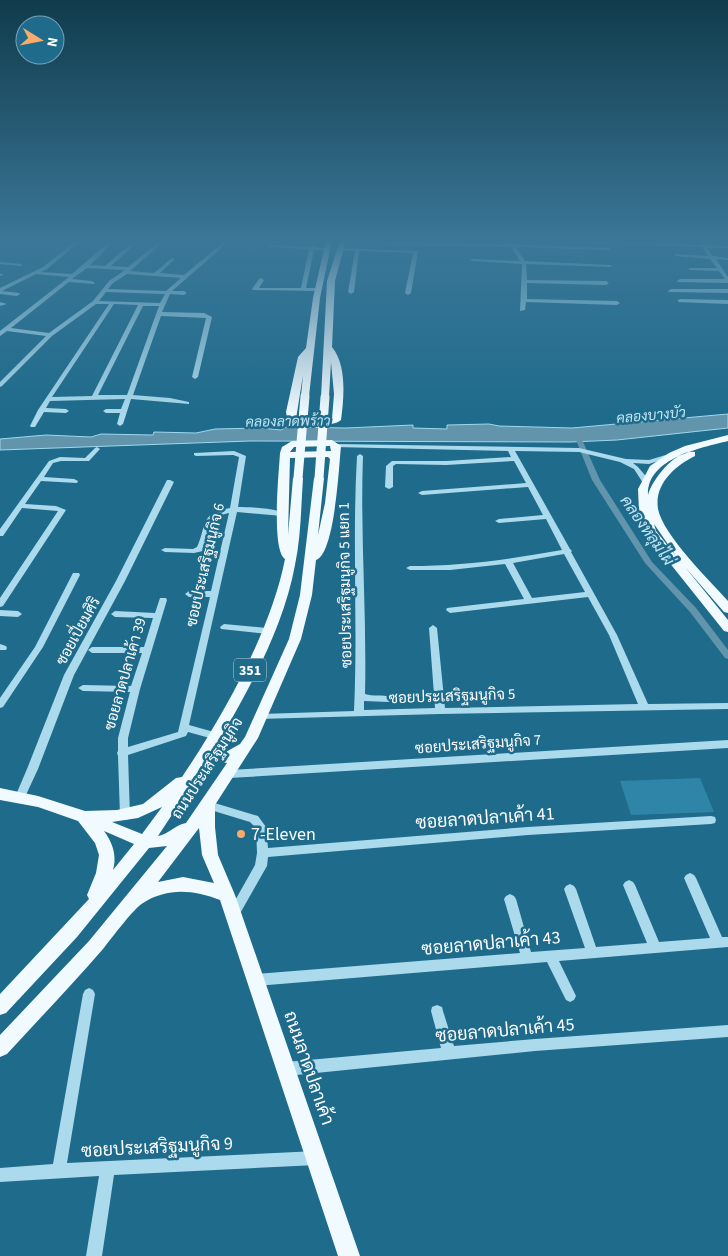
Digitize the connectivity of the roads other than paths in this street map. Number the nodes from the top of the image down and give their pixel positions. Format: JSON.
{"nodes":[{"id":1,"x":45,"y":299,"type":"edge"},
{"id":2,"x":98,"y":299,"type":"edge"},
{"id":3,"x":165,"y":299,"type":"edge"},
{"id":4,"x":317,"y":299,"type":"edge"},
{"id":5,"x":330,"y":299,"type":"edge"},
{"id":6,"x":524,"y":300,"type":"joint"},
{"id":7,"x":680,"y":301,"type":"dead end"},
{"id":8,"x":95,"y":302,"type":"junction"},
{"id":9,"x":113,"y":302,"type":"junction"},
{"id":10,"x":728,"y":302,"type":"edge"},
{"id":11,"x":617,"y":303,"type":"dead end"},
{"id":12,"x":141,"y":304,"type":"junction"},
{"id":13,"x":162,"y":305,"type":"junction"},
{"id":14,"x":522,"y":310,"type":"dead end"},
{"id":15,"x":159,"y":314,"type":"junction"},
{"id":16,"x":3,"y":332,"type":"edge"},
{"id":17,"x":50,"y":335,"type":"junction"},
{"id":18,"x":309,"y":349,"type":"junction"},
{"id":19,"x":329,"y":349,"type":"junction"},
{"id":20,"x":195,"y":377,"type":"dead end"},
{"id":21,"x":0,"y":385,"type":"edge"},
{"id":22,"x":48,"y":398,"type":"junction"},
{"id":23,"x":94,"y":398,"type":"junction"},
{"id":24,"x":128,"y":398,"type":"junction"},
{"id":25,"x":187,"y":403,"type":"dead end"},
{"id":26,"x":41,"y":410,"type":"junction"},
{"id":27,"x":66,"y":411,"type":"dead end"},
{"id":28,"x":106,"y":411,"type":"dead end"},
{"id":29,"x":124,"y":411,"type":"junction"},
{"id":30,"x":120,"y":424,"type":"dead end"},
{"id":31,"x":33,"y":426,"type":"dead end"},
{"id":32,"x":728,"y":438,"type":"edge"},
{"id":33,"x":728,"y":443,"type":"edge"},
{"id":34,"x":97,"y":449,"type":"dead end"},
{"id":35,"x":511,"y":450,"type":"junction"},
{"id":36,"x":359,"y":452,"type":"junction"},
{"id":37,"x":335,"y":453,"type":"junction"},
{"id":38,"x":196,"y":454,"type":"dead end"},
{"id":39,"x":672,"y":455,"type":"junction"},
{"id":40,"x":515,"y":459,"type":"junction"},
{"id":41,"x":622,"y":460,"type":"junction"},
{"id":42,"x":39,"y":479,"type":"junction"},
{"id":43,"x":646,"y":481,"type":"junction"},
{"id":44,"x":74,"y":482,"type":"dead end"},
{"id":45,"x":170,"y":482,"type":"dead end"},
{"id":46,"x":530,"y":485,"type":"junction"},
{"id":47,"x":389,"y":487,"type":"dead end"},
{"id":48,"x":422,"y":493,"type":"dead end"},
{"id":49,"x":20,"y":506,"type":"junction"},
{"id":50,"x":234,"y":508,"type":"junction"},
{"id":51,"x":282,"y":514,"type":"junction"},
{"id":52,"x":548,"y":517,"type":"junction"},
{"id":53,"x":499,"y":521,"type":"dead end"},
{"id":54,"x":0,"y":534,"type":"edge"},
{"id":55,"x":165,"y":550,"type":"dead end"},
{"id":56,"x":568,"y":551,"type":"junction"},
{"id":57,"x":508,"y":562,"type":"junction"},
{"id":58,"x":290,"y":563,"type":"junction"},
{"id":59,"x":311,"y":563,"type":"junction"},
{"id":60,"x":410,"y":568,"type":"dead end"},
{"id":61,"x":76,"y":575,"type":"dead end"},
{"id":62,"x":189,"y":594,"type":"dead end"},
{"id":63,"x":214,"y":594,"type":"junction"},
{"id":64,"x":591,"y":594,"type":"junction"},
{"id":65,"x":163,"y":600,"type":"dead end"},
{"id":66,"x":529,"y":601,"type":"junction"},
{"id":67,"x":0,"y":604,"type":"edge"},
{"id":68,"x":728,"y":609,"type":"edge"},
{"id":69,"x":450,"y":610,"type":"dead end"},
{"id":70,"x":0,"y":613,"type":"edge"},
{"id":71,"x":18,"y":614,"type":"dead end"},
{"id":72,"x":116,"y":614,"type":"dead end"},
{"id":73,"x":157,"y":616,"type":"junction"},
{"id":74,"x":224,"y":627,"type":"dead end"},
{"id":75,"x":433,"y":628,"type":"dead end"},
{"id":76,"x":728,"y":628,"type":"edge"},
{"id":77,"x":267,"y":631,"type":"junction"},
{"id":78,"x":92,"y":650,"type":"dead end"},
{"id":79,"x":146,"y":650,"type":"junction"},
{"id":80,"x":83,"y":688,"type":"dead end"},
{"id":81,"x":135,"y":689,"type":"junction"},
{"id":82,"x":359,"y":695,"type":"junction"},
{"id":83,"x":388,"y":700,"type":"dead end"},
{"id":84,"x":0,"y":705,"type":"edge"},
{"id":85,"x":728,"y":706,"type":"edge"},
{"id":86,"x":644,"y":707,"type":"junction"},
{"id":87,"x":230,"y":710,"type":"junction"},
{"id":88,"x":440,"y":711,"type":"junction"},
{"id":89,"x":359,"y":714,"type":"junction"},
{"id":90,"x":260,"y":720,"type":"junction"},
{"id":91,"x":184,"y":727,"type":"junction"},
{"id":92,"x":217,"y":736,"type":"junction"},
{"id":93,"x":728,"y":744,"type":"edge"},
{"id":94,"x":122,"y":753,"type":"junction"},
{"id":95,"x":201,"y":763,"type":"junction"},
{"id":96,"x":229,"y":774,"type":"junction"},
{"id":97,"x":1,"y":797,"type":"edge"},
{"id":98,"x":20,"y":797,"type":"junction"},
{"id":99,"x":204,"y":811,"type":"junction"},
{"id":100,"x":79,"y":816,"type":"junction"},
{"id":101,"x":125,"y":816,"type":"junction"},
{"id":102,"x":711,"y":820,"type":"dead end"},
{"id":103,"x":146,"y":842,"type":"junction"},
{"id":104,"x":263,"y":853,"type":"junction"},
{"id":105,"x":690,"y":878,"type":"dead end"},
{"id":106,"x":629,"y":885,"type":"dead end"},
{"id":107,"x":570,"y":889,"type":"dead end"},
{"id":108,"x":136,"y":898,"type":"junction"},
{"id":109,"x":510,"y":900,"type":"dead end"},
{"id":110,"x":230,"y":904,"type":"junction"},
{"id":111,"x":82,"y":919,"type":"junction"},
{"id":112,"x":723,"y":942,"type":"edge"},
{"id":113,"x":654,"y":947,"type":"junction"},
{"id":114,"x":592,"y":952,"type":"junction"},
{"id":115,"x":550,"y":956,"type":"junction"},
{"id":116,"x":527,"y":958,"type":"junction"},
{"id":117,"x":256,"y":980,"type":"junction"},
{"id":118,"x":90,"y":994,"type":"dead end"},
{"id":119,"x":570,"y":996,"type":"dead end"},
{"id":120,"x":0,"y":1007,"type":"edge"},
{"id":121,"x":437,"y":1011,"type":"dead end"},
{"id":122,"x":728,"y":1031,"type":"edge"},
{"id":123,"x":0,"y":1048,"type":"edge"},
{"id":124,"x":449,"y":1054,"type":"junction"},
{"id":125,"x":286,"y":1069,"type":"junction"},
{"id":126,"x":317,"y":1158,"type":"junction"},
{"id":127,"x":59,"y":1170,"type":"junction"},
{"id":128,"x":107,"y":1170,"type":"junction"},
{"id":129,"x":0,"y":1175,"type":"edge"},
{"id":130,"x":94,"y":1256,"type":"edge"},
{"id":131,"x":350,"y":1256,"type":"edge"}],
"edges":[{"from":1,"to":16,"type":"street"},
{"from":2,"to":8,"type":"street"},
{"from":3,"to":13,"type":"street"},
{"from":4,"to":18,"type":"main road","name":"ถนนประเสริฐมนูกิจ","number":"351"},
{"from":5,"to":19,"type":"main road","name":"ถนนประเสริฐมนูกิจ","number":"351"},
{"from":6,"to":11,"type":"street"},
{"from":6,"to":14,"type":"street"},
{"from":7,"to":10,"type":"street"},
{"from":8,"to":9,"type":"street"},
{"from":8,"to":17,"type":"street"},
{"from":9,"to":12,"type":"street"},
{"from":9,"to":22,"type":"street"},
{"from":12,"to":13,"type":"street"},
{"from":12,"to":23,"type":"street"},
{"from":13,"to":15,"type":"street"},
{"from":15,"to":20,"type":"street"},
{"from":15,"to":24,"type":"street"},
{"from":16,"to":17,"type":"street"},
{"from":17,"to":21,"type":"street"},
{"from":18,"to":19,"type":"main road"},
{"from":18,"to":58,"type":"main road","name":"ถนนประเสริฐมนูกิจ","number":"351","bridge":true},
{"from":19,"to":59,"type":"main road","name":"ถนนประเสริฐมนูกิจ","number":"351","bridge":true},
{"from":22,"to":23,"type":"street"},
{"from":22,"to":26,"type":"street"},
{"from":23,"to":24,"type":"street"},
{"from":24,"to":25,"type":"street"},
{"from":24,"to":29,"type":"street"},
{"from":26,"to":27,"type":"street"},
{"from":26,"to":31,"type":"street"},
{"from":28,"to":29,"type":"street"},
{"from":29,"to":30,"type":"street"},
{"from":32,"to":39,"type":"main road"},
{"from":33,"to":68,"type":"main road"},
{"from":34,"to":42,"type":"street"},
{"from":35,"to":36,"type":"street"},
{"from":35,"to":40,"type":"street"},
{"from":35,"to":41,"type":"street"},
{"from":36,"to":37,"type":"street"},
{"from":36,"to":82,"type":"street","name":"ซอยประเสริฐมนูกิจ 5 แยก 1"},
{"from":37,"to":51,"type":"main road"},
{"from":37,"to":59,"type":"main road"},
{"from":38,"to":50,"type":"street","name":"ซอยประเสริฐมนูกิจ 6"},
{"from":39,"to":41,"type":"street"},
{"from":39,"to":43,"type":"main road"},
{"from":40,"to":46,"type":"street"},
{"from":40,"to":47,"type":"street"},
{"from":41,"to":43,"type":"street"},
{"from":42,"to":44,"type":"street"},
{"from":42,"to":49,"type":"street"},
{"from":43,"to":76,"type":"main road"},
{"from":45,"to":98,"type":"street","name":"ซอยเปี่ยมศิริ"},
{"from":46,"to":48,"type":"street"},
{"from":46,"to":52,"type":"street"},
{"from":49,"to":54,"type":"street"},
{"from":49,"to":67,"type":"street"},
{"from":50,"to":51,"type":"street"},
{"from":50,"to":55,"type":"street"},
{"from":50,"to":63,"type":"street","name":"ซอยประเสริฐมนูกิจ 6"},
{"from":51,"to":58,"type":"main road"},
{"from":52,"to":53,"type":"street"},
{"from":52,"to":56,"type":"street"},
{"from":56,"to":57,"type":"street"},
{"from":56,"to":64,"type":"street"},
{"from":57,"to":60,"type":"street"},
{"from":57,"to":66,"type":"street"},
{"from":58,"to":77,"type":"main road","name":"ถนนประเสริฐมนูกิจ","number":"351"},
{"from":59,"to":90,"type":"main road","name":"ถนนประเสริฐมนูกิจ","number":"351"},
{"from":61,"to":84,"type":"street"},
{"from":62,"to":63,"type":"street"},
{"from":63,"to":91,"type":"street","name":"ซอยประเสริฐมนูกิจ 6"},
{"from":64,"to":66,"type":"street"},
{"from":64,"to":86,"type":"street"},
{"from":65,"to":73,"type":"street","name":"ซอยลาดปลาเค้า 39"},
{"from":66,"to":69,"type":"street"},
{"from":70,"to":71,"type":"street"},
{"from":72,"to":73,"type":"street"},
{"from":73,"to":79,"type":"street","name":"ซอยลาดปลาเค้า 39"},
{"from":74,"to":77,"type":"street"},
{"from":75,"to":88,"type":"street"},
{"from":77,"to":87,"type":"main road","name":"ถนนประเสริฐมนูกิจ","number":"351"},
{"from":78,"to":79,"type":"street"},
{"from":79,"to":81,"type":"street","name":"ซอยลาดปลาเค้า 39"},
{"from":80,"to":81,"type":"street"},
{"from":81,"to":94,"type":"street","name":"ซอยลาดปลาเค้า 39"},
{"from":82,"to":83,"type":"street"},
{"from":82,"to":89,"type":"street","name":"ซอยประเสริฐมนูกิจ 5 แยก 1"},
{"from":85,"to":86,"type":"street","name":"ซอยประเสริฐมนูกิจ 5"},
{"from":86,"to":88,"type":"street","name":"ซอยประเสริฐมนูกิจ 5"},
{"from":87,"to":90,"type":"main road"},
{"from":87,"to":92,"type":"main road","name":"ถนนประเสริฐมนูกิจ","number":"351"},
{"from":88,"to":89,"type":"street","name":"ซอยประเสริฐมนูกิจ 5"},
{"from":89,"to":90,"type":"street","name":"ซอยประเสริฐมนูกิจ 5"},
{"from":90,"to":96,"type":"main road","name":"ถนนประเสริฐมนูกิจ","number":"351"},
{"from":91,"to":92,"type":"street"},
{"from":91,"to":94,"type":"street"},
{"from":92,"to":95,"type":"main road","name":"ถนนประเสริฐมนูกิจ","number":"351"},
{"from":93,"to":96,"type":"street","name":"ซอยประเสริฐมนูกิจ 7"},
{"from":94,"to":101,"type":"street","name":"ซอยลาดปลาเค้า 39"},
{"from":95,"to":101,"type":"main road"},
{"from":95,"to":103,"type":"main road","name":"ถนนประเสริฐมนูกิจ","number":"351"},
{"from":96,"to":99,"type":"main road","name":"ถนนประเสริฐมนูกิจ","number":"351"},
{"from":97,"to":98,"type":"main road"},
{"from":98,"to":100,"type":"main road"},
{"from":99,"to":103,"type":"main road"},
{"from":99,"to":104,"type":"street"},
{"from":99,"to":108,"type":"main road","name":"ถนนประเสริฐมนูกิจ","number":"351"},
{"from":99,"to":110,"type":"main road","name":"ถนนลาดปลาเค้า"},
{"from":100,"to":101,"type":"main road"},
{"from":100,"to":103,"type":"main road"},
{"from":100,"to":111,"type":"main road"},
{"from":102,"to":104,"type":"street","name":"ซอยลาดปลาเค้า 41"},
{"from":103,"to":111,"type":"main road","name":"ถนนประเสริฐมนูกิจ","number":"351"},
{"from":104,"to":110,"type":"street"},
{"from":105,"to":112,"type":"street"},
{"from":106,"to":113,"type":"street"},
{"from":107,"to":114,"type":"street"},
{"from":108,"to":110,"type":"main road"},
{"from":108,"to":123,"type":"main road","name":"ถนนประเสริฐมนูกิจ","number":"351"},
{"from":109,"to":116,"type":"street"},
{"from":110,"to":117,"type":"main road","name":"ถนนลาดปลาเค้า"},
{"from":111,"to":120,"type":"main road","name":"ถนนประเสริฐมนูกิจ","number":"351"},
{"from":112,"to":113,"type":"street","name":"ซอยลาดปลาเค้า 43"},
{"from":113,"to":114,"type":"street","name":"ซอยลาดปลาเค้า 43"},
{"from":114,"to":115,"type":"street","name":"ซอยลาดปลาเค้า 43"},
{"from":115,"to":116,"type":"street","name":"ซอยลาดปลาเค้า 43"},
{"from":115,"to":119,"type":"street"},
{"from":116,"to":117,"type":"street","name":"ซอยลาดปลาเค้า 43"},
{"from":117,"to":125,"type":"main road","name":"ถนนลาดปลาเค้า"},
{"from":118,"to":127,"type":"street"},
{"from":121,"to":124,"type":"street"},
{"from":122,"to":124,"type":"street","name":"ซอยลาดปลาเค้า 45"},
{"from":124,"to":125,"type":"street","name":"ซอยลาดปลาเค้า 45"},
{"from":125,"to":126,"type":"main road","name":"ถนนลาดปลาเค้า"},
{"from":126,"to":128,"type":"street","name":"ซอยประเสริฐมนูกิจ 9"},
{"from":126,"to":131,"type":"main road","name":"ถนนลาดปลาเค้า"},
{"from":127,"to":128,"type":"street","name":"ซอยประเสริฐมนูกิจ 9"},
{"from":127,"to":129,"type":"street","name":"ซอยประเสริฐมนูกิจ 9"},
{"from":128,"to":130,"type":"street"}]}
